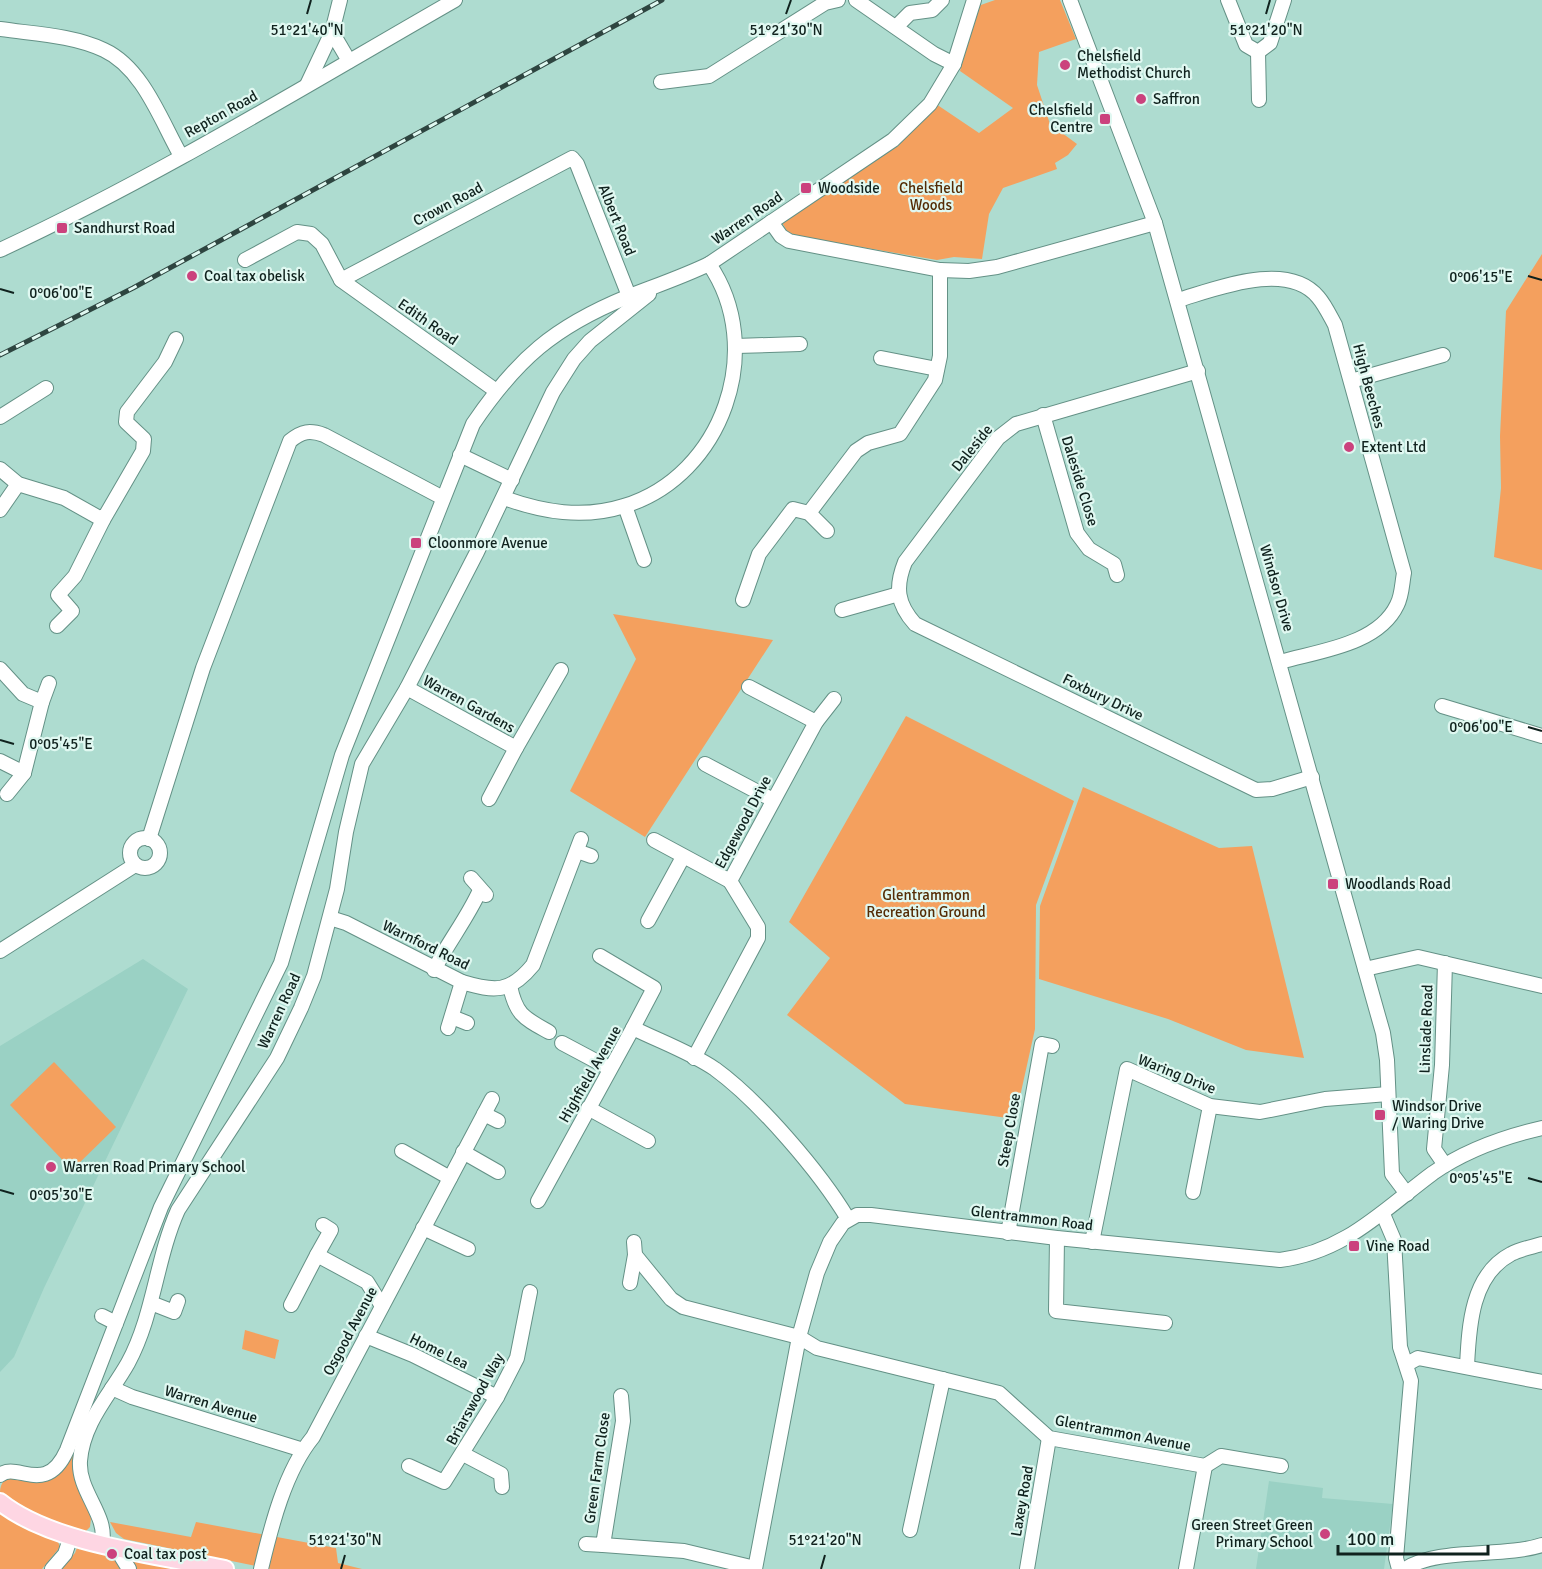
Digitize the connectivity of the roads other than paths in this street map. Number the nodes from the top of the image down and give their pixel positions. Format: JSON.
{"nodes":[{"id":1,"x":340,"y":0,"type":"edge"},
{"id":2,"x":455,"y":0,"type":"edge"},
{"id":3,"x":838,"y":0,"type":"edge"},
{"id":4,"x":856,"y":0,"type":"edge"},
{"id":5,"x":942,"y":0,"type":"edge"},
{"id":6,"x":1070,"y":0,"type":"edge"},
{"id":7,"x":1228,"y":0,"type":"edge"},
{"id":8,"x":1284,"y":0,"type":"edge"},
{"id":9,"x":977,"y":1,"type":"edge"},
{"id":10,"x":896,"y":27,"type":"junction"},
{"id":11,"x":0,"y":29,"type":"edge"},
{"id":12,"x":333,"y":32,"type":"junction"},
{"id":13,"x":1258,"y":52,"type":"junction"},
{"id":14,"x":349,"y":61,"type":"junction"},
{"id":15,"x":954,"y":64,"type":"junction"},
{"id":16,"x":661,"y":82,"type":"dead end"},
{"id":17,"x":307,"y":85,"type":"junction"},
{"id":18,"x":1259,"y":100,"type":"dead end"},
{"id":19,"x":181,"y":156,"type":"junction"},
{"id":20,"x":572,"y":159,"type":"joint"},
{"id":21,"x":771,"y":222,"type":"junction"},
{"id":22,"x":1155,"y":223,"type":"junction"},
{"id":23,"x":0,"y":250,"type":"edge"},
{"id":24,"x":245,"y":260,"type":"dead end"},
{"id":25,"x":709,"y":264,"type":"junction"},
{"id":26,"x":940,"y":270,"type":"junction"},
{"id":27,"x":341,"y":280,"type":"junction"},
{"id":28,"x":657,"y":287,"type":"junction"},
{"id":29,"x":629,"y":296,"type":"junction"},
{"id":30,"x":1178,"y":300,"type":"junction"},
{"id":31,"x":176,"y":339,"type":"dead end"},
{"id":32,"x":800,"y":344,"type":"dead end"},
{"id":33,"x":736,"y":346,"type":"junction"},
{"id":34,"x":1443,"y":355,"type":"dead end"},
{"id":35,"x":881,"y":358,"type":"dead end"},
{"id":36,"x":937,"y":369,"type":"junction"},
{"id":37,"x":1198,"y":371,"type":"junction"},
{"id":38,"x":1351,"y":381,"type":"junction"},
{"id":39,"x":46,"y":388,"type":"dead end"},
{"id":40,"x":495,"y":390,"type":"junction"},
{"id":41,"x":1043,"y":415,"type":"junction"},
{"id":42,"x":0,"y":417,"type":"edge"},
{"id":43,"x":460,"y":455,"type":"junction"},
{"id":44,"x":0,"y":469,"type":"edge"},
{"id":45,"x":512,"y":480,"type":"junction"},
{"id":46,"x":18,"y":484,"type":"junction"},
{"id":47,"x":443,"y":498,"type":"junction"},
{"id":48,"x":504,"y":498,"type":"junction"},
{"id":49,"x":625,"y":506,"type":"junction"},
{"id":50,"x":0,"y":510,"type":"edge"},
{"id":51,"x":810,"y":513,"type":"junction"},
{"id":52,"x":103,"y":520,"type":"junction"},
{"id":53,"x":827,"y":531,"type":"dead end"},
{"id":54,"x":644,"y":560,"type":"dead end"},
{"id":55,"x":1117,"y":575,"type":"dead end"},
{"id":56,"x":899,"y":594,"type":"junction"},
{"id":57,"x":748,"y":596,"type":"dead end"},
{"id":58,"x":842,"y":610,"type":"dead end"},
{"id":59,"x":57,"y":626,"type":"dead end"},
{"id":60,"x":1280,"y":662,"type":"junction"},
{"id":61,"x":0,"y":669,"type":"edge"},
{"id":62,"x":561,"y":670,"type":"dead end"},
{"id":63,"x":49,"y":683,"type":"dead end"},
{"id":64,"x":750,"y":687,"type":"dead end"},
{"id":65,"x":407,"y":688,"type":"junction"},
{"id":66,"x":834,"y":699,"type":"dead end"},
{"id":67,"x":42,"y":702,"type":"junction"},
{"id":68,"x":1442,"y":706,"type":"dead end"},
{"id":69,"x":816,"y":722,"type":"junction"},
{"id":70,"x":1542,"y":736,"type":"edge"},
{"id":71,"x":516,"y":748,"type":"junction"},
{"id":72,"x":0,"y":762,"type":"edge"},
{"id":73,"x":705,"y":764,"type":"dead end"},
{"id":74,"x":24,"y":773,"type":"junction"},
{"id":75,"x":1312,"y":777,"type":"junction"},
{"id":76,"x":7,"y":794,"type":"dead end"},
{"id":77,"x":489,"y":799,"type":"dead end"},
{"id":78,"x":773,"y":800,"type":"junction"},
{"id":79,"x":149,"y":839,"type":"junction"},
{"id":80,"x":654,"y":840,"type":"dead end"},
{"id":81,"x":591,"y":856,"type":"dead end"},
{"id":82,"x":683,"y":857,"type":"junction"},
{"id":83,"x":135,"y":865,"type":"junction"},
{"id":84,"x":471,"y":878,"type":"dead end"},
{"id":85,"x":730,"y":881,"type":"junction"},
{"id":86,"x":330,"y":918,"type":"junction"},
{"id":87,"x":648,"y":921,"type":"dead end"},
{"id":88,"x":0,"y":951,"type":"edge"},
{"id":89,"x":600,"y":956,"type":"dead end"},
{"id":90,"x":1445,"y":963,"type":"junction"},
{"id":91,"x":1365,"y":969,"type":"junction"},
{"id":92,"x":434,"y":970,"type":"junction"},
{"id":93,"x":462,"y":982,"type":"junction"},
{"id":94,"x":510,"y":986,"type":"junction"},
{"id":95,"x":1542,"y":986,"type":"edge"},
{"id":96,"x":467,"y":1023,"type":"dead end"},
{"id":97,"x":633,"y":1028,"type":"junction"},
{"id":98,"x":549,"y":1032,"type":"dead end"},
{"id":99,"x":562,"y":1043,"type":"dead end"},
{"id":100,"x":1052,"y":1046,"type":"dead end"},
{"id":101,"x":694,"y":1058,"type":"junction"},
{"id":102,"x":609,"y":1068,"type":"junction"},
{"id":103,"x":1388,"y":1094,"type":"junction"},
{"id":104,"x":492,"y":1099,"type":"dead end"},
{"id":105,"x":1210,"y":1106,"type":"junction"},
{"id":106,"x":588,"y":1108,"type":"junction"},
{"id":107,"x":484,"y":1114,"type":"junction"},
{"id":108,"x":498,"y":1121,"type":"dead end"},
{"id":109,"x":1542,"y":1128,"type":"edge"},
{"id":110,"x":648,"y":1141,"type":"dead end"},
{"id":111,"x":463,"y":1152,"type":"junction"},
{"id":112,"x":406,"y":1158,"type":"dead end"},
{"id":113,"x":1445,"y":1166,"type":"junction"},
{"id":114,"x":498,"y":1172,"type":"dead end"},
{"id":115,"x":450,"y":1178,"type":"junction"},
{"id":116,"x":1193,"y":1192,"type":"dead end"},
{"id":117,"x":1407,"y":1194,"type":"junction"},
{"id":118,"x":538,"y":1201,"type":"dead end"},
{"id":119,"x":1383,"y":1215,"type":"junction"},
{"id":120,"x":848,"y":1219,"type":"junction"},
{"id":121,"x":323,"y":1225,"type":"dead end"},
{"id":122,"x":423,"y":1228,"type":"junction"},
{"id":123,"x":1008,"y":1233,"type":"junction"},
{"id":124,"x":1057,"y":1238,"type":"junction"},
{"id":125,"x":1092,"y":1242,"type":"junction"},
{"id":126,"x":1542,"y":1244,"type":"edge"},
{"id":127,"x":468,"y":1249,"type":"dead end"},
{"id":128,"x":317,"y":1256,"type":"junction"},
{"id":129,"x":630,"y":1283,"type":"dead end"},
{"id":130,"x":530,"y":1292,"type":"dead end"},
{"id":131,"x":178,"y":1301,"type":"dead end"},
{"id":132,"x":152,"y":1303,"type":"junction"},
{"id":133,"x":291,"y":1305,"type":"dead end"},
{"id":134,"x":382,"y":1306,"type":"junction"},
{"id":135,"x":102,"y":1316,"type":"dead end"},
{"id":136,"x":116,"y":1323,"type":"junction"},
{"id":137,"x":1165,"y":1323,"type":"dead end"},
{"id":138,"x":366,"y":1336,"type":"junction"},
{"id":139,"x":799,"y":1337,"type":"junction"},
{"id":140,"x":1407,"y":1364,"type":"junction"},
{"id":141,"x":1467,"y":1366,"type":"junction"},
{"id":142,"x":943,"y":1379,"type":"junction"},
{"id":143,"x":1542,"y":1382,"type":"edge"},
{"id":144,"x":112,"y":1388,"type":"junction"},
{"id":145,"x":621,"y":1396,"type":"dead end"},
{"id":146,"x":497,"y":1397,"type":"junction"},
{"id":147,"x":1049,"y":1438,"type":"junction"},
{"id":148,"x":303,"y":1450,"type":"junction"},
{"id":149,"x":464,"y":1454,"type":"junction"},
{"id":150,"x":416,"y":1465,"type":"dead end"},
{"id":151,"x":1204,"y":1466,"type":"junction"},
{"id":152,"x":1281,"y":1466,"type":"dead end"},
{"id":153,"x":2,"y":1468,"type":"edge"},
{"id":154,"x":504,"y":1475,"type":"dead end"},
{"id":155,"x":0,"y":1502,"type":"edge"},
{"id":156,"x":915,"y":1525,"type":"dead end"},
{"id":157,"x":71,"y":1536,"type":"junction"},
{"id":158,"x":586,"y":1544,"type":"dead end"},
{"id":159,"x":111,"y":1545,"type":"junction"},
{"id":160,"x":603,"y":1545,"type":"junction"},
{"id":161,"x":1542,"y":1545,"type":"edge"},
{"id":162,"x":52,"y":1569,"type":"edge"},
{"id":163,"x":129,"y":1569,"type":"edge"},
{"id":164,"x":225,"y":1569,"type":"edge"},
{"id":165,"x":261,"y":1569,"type":"edge"},
{"id":166,"x":755,"y":1569,"type":"edge"},
{"id":167,"x":1027,"y":1569,"type":"edge"},
{"id":168,"x":1186,"y":1569,"type":"edge"},
{"id":169,"x":1399,"y":1569,"type":"edge"},
{"id":170,"x":1405,"y":1569,"type":"edge"}],
"edges":[{"from":1,"to":12,"type":"street"},
{"from":2,"to":14,"type":"street","name":"Repton Road"},
{"from":3,"to":16,"type":"street"},
{"from":4,"to":10,"type":"street"},
{"from":5,"to":10,"type":"street"},
{"from":6,"to":22,"type":"street","name":"Windsor Drive"},
{"from":7,"to":13,"type":"street"},
{"from":8,"to":13,"type":"street"},
{"from":9,"to":15,"type":"street","name":"Warren Road"},
{"from":10,"to":15,"type":"street"},
{"from":11,"to":19,"type":"street"},
{"from":12,"to":14,"type":"street"},
{"from":12,"to":17,"type":"street"},
{"from":13,"to":18,"type":"street"},
{"from":14,"to":17,"type":"street","name":"Repton Road"},
{"from":15,"to":21,"type":"street","name":"Warren Road"},
{"from":17,"to":19,"type":"street","name":"Repton Road"},
{"from":19,"to":23,"type":"street","name":"Repton Road"},
{"from":20,"to":27,"type":"street","name":"Crown Road"},
{"from":20,"to":29,"type":"street","name":"Albert Road"},
{"from":21,"to":25,"type":"street","name":"Warren Road"},
{"from":21,"to":26,"type":"street"},
{"from":22,"to":26,"type":"street"},
{"from":22,"to":30,"type":"street","name":"Windsor Drive"},
{"from":24,"to":27,"type":"street"},
{"from":25,"to":28,"type":"street","name":"Warren Road"},
{"from":25,"to":33,"type":"street"},
{"from":26,"to":36,"type":"street"},
{"from":27,"to":40,"type":"street","name":"Edith Road"},
{"from":28,"to":29,"type":"street","name":"Warren Road"},
{"from":28,"to":45,"type":"street","name":"Warren Road"},
{"from":29,"to":40,"type":"street","name":"Warren Road"},
{"from":30,"to":37,"type":"street","name":"Windsor Drive"},
{"from":30,"to":38,"type":"street","name":"High Beeches"},
{"from":31,"to":52,"type":"street"},
{"from":32,"to":33,"type":"street"},
{"from":33,"to":49,"type":"street"},
{"from":34,"to":38,"type":"street"},
{"from":35,"to":36,"type":"street"},
{"from":36,"to":51,"type":"street"},
{"from":37,"to":41,"type":"street","name":"Daleside"},
{"from":37,"to":60,"type":"street","name":"Windsor Drive"},
{"from":38,"to":60,"type":"street","name":"High Beeches"},
{"from":39,"to":42,"type":"street"},
{"from":40,"to":43,"type":"street","name":"Warren Road"},
{"from":41,"to":55,"type":"street","name":"Daleside Close"},
{"from":41,"to":56,"type":"street","name":"Daleside"},
{"from":43,"to":45,"type":"street"},
{"from":43,"to":47,"type":"street","name":"Warren Road"},
{"from":44,"to":46,"type":"street"},
{"from":45,"to":48,"type":"street","name":"Warren Road"},
{"from":46,"to":50,"type":"street"},
{"from":46,"to":52,"type":"street"},
{"from":47,"to":79,"type":"street"},
{"from":47,"to":136,"type":"street","name":"Warren Road"},
{"from":48,"to":49,"type":"street"},
{"from":48,"to":65,"type":"street","name":"Warren Road"},
{"from":49,"to":54,"type":"street"},
{"from":51,"to":53,"type":"street"},
{"from":51,"to":57,"type":"street"},
{"from":52,"to":59,"type":"street"},
{"from":56,"to":58,"type":"street"},
{"from":56,"to":75,"type":"street","name":"Foxbury Drive"},
{"from":60,"to":75,"type":"street","name":"Windsor Drive"},
{"from":61,"to":67,"type":"street"},
{"from":62,"to":71,"type":"street","name":"Warren Gardens"},
{"from":63,"to":67,"type":"street"},
{"from":64,"to":69,"type":"street"},
{"from":65,"to":71,"type":"street","name":"Warren Gardens"},
{"from":65,"to":86,"type":"street","name":"Warren Road"},
{"from":66,"to":69,"type":"street","name":"Edgewood Drive"},
{"from":67,"to":74,"type":"street"},
{"from":68,"to":70,"type":"street"},
{"from":69,"to":78,"type":"street","name":"Edgewood Drive"},
{"from":71,"to":77,"type":"street","name":"Warren Gardens"},
{"from":72,"to":74,"type":"street"},
{"from":73,"to":78,"type":"street"},
{"from":74,"to":76,"type":"street"},
{"from":75,"to":91,"type":"street","name":"Windsor Drive"},
{"from":78,"to":85,"type":"street","name":"Edgewood Drive"},
{"from":79,"to":83,"type":"street"},
{"from":79,"to":83,"type":"street"},
{"from":80,"to":82,"type":"street"},
{"from":81,"to":94,"type":"street"},
{"from":82,"to":85,"type":"street"},
{"from":82,"to":87,"type":"street"},
{"from":83,"to":88,"type":"street"},
{"from":84,"to":92,"type":"street"},
{"from":85,"to":101,"type":"street","name":"Edgewood Drive"},
{"from":86,"to":92,"type":"street","name":"Warnford Road"},
{"from":86,"to":132,"type":"street","name":"Warren Road"},
{"from":89,"to":97,"type":"street"},
{"from":90,"to":91,"type":"street"},
{"from":90,"to":95,"type":"street"},
{"from":90,"to":113,"type":"street","name":"Linslade Road"},
{"from":91,"to":103,"type":"street","name":"Windsor Drive"},
{"from":92,"to":93,"type":"street","name":"Warnford Road"},
{"from":93,"to":94,"type":"street","name":"Warnford Road"},
{"from":93,"to":96,"type":"street"},
{"from":94,"to":98,"type":"street"},
{"from":97,"to":101,"type":"street","name":"Highfield Avenue"},
{"from":97,"to":102,"type":"street","name":"Highfield Avenue"},
{"from":99,"to":102,"type":"street"},
{"from":100,"to":123,"type":"street","name":"Steep Close"},
{"from":101,"to":120,"type":"street","name":"Highfield Avenue"},
{"from":102,"to":106,"type":"street","name":"Highfield Avenue"},
{"from":103,"to":105,"type":"street","name":"Waring Drive"},
{"from":103,"to":117,"type":"street","name":"Windsor Drive"},
{"from":104,"to":107,"type":"street","name":"Osgood Avenue"},
{"from":105,"to":116,"type":"street"},
{"from":105,"to":125,"type":"street","name":"Waring Drive"},
{"from":106,"to":110,"type":"street"},
{"from":106,"to":118,"type":"street","name":"Highfield Avenue"},
{"from":107,"to":108,"type":"street"},
{"from":107,"to":111,"type":"street","name":"Osgood Avenue"},
{"from":109,"to":113,"type":"street","name":"Glentrammon Road"},
{"from":111,"to":114,"type":"street"},
{"from":111,"to":115,"type":"street","name":"Osgood Avenue"},
{"from":112,"to":115,"type":"street"},
{"from":113,"to":117,"type":"street","name":"Glentrammon Road"},
{"from":115,"to":122,"type":"street","name":"Osgood Avenue"},
{"from":117,"to":119,"type":"street","name":"Glentrammon Road"},
{"from":119,"to":125,"type":"street","name":"Glentrammon Road"},
{"from":119,"to":140,"type":"street"},
{"from":120,"to":123,"type":"street","name":"Glentrammon Road"},
{"from":120,"to":139,"type":"street"},
{"from":121,"to":128,"type":"street"},
{"from":122,"to":127,"type":"street"},
{"from":122,"to":134,"type":"street","name":"Osgood Avenue"},
{"from":123,"to":124,"type":"street","name":"Glentrammon Road"},
{"from":124,"to":125,"type":"street","name":"Glentrammon Road"},
{"from":124,"to":137,"type":"street"},
{"from":126,"to":141,"type":"street"},
{"from":128,"to":133,"type":"street"},
{"from":128,"to":134,"type":"street"},
{"from":129,"to":139,"type":"street","name":"Glentrammon Avenue"},
{"from":130,"to":146,"type":"street","name":"Briarswood Way"},
{"from":131,"to":132,"type":"street"},
{"from":132,"to":144,"type":"street","name":"Warren Road"},
{"from":134,"to":138,"type":"street","name":"Osgood Avenue"},
{"from":135,"to":136,"type":"street"},
{"from":136,"to":153,"type":"street","name":"Warren Road"},
{"from":138,"to":146,"type":"street","name":"Home Lea"},
{"from":138,"to":148,"type":"street","name":"Osgood Avenue"},
{"from":139,"to":142,"type":"street","name":"Glentrammon Avenue"},
{"from":139,"to":166,"type":"street"},
{"from":140,"to":141,"type":"street"},
{"from":140,"to":169,"type":"street"},
{"from":141,"to":143,"type":"street"},
{"from":142,"to":147,"type":"street","name":"Glentrammon Avenue"},
{"from":142,"to":156,"type":"street"},
{"from":144,"to":148,"type":"street","name":"Warren Avenue"},
{"from":144,"to":159,"type":"street","name":"Warren Road"},
{"from":145,"to":160,"type":"street","name":"Green Farm Close"},
{"from":146,"to":149,"type":"street","name":"Briarswood Way"},
{"from":147,"to":151,"type":"street","name":"Glentrammon Avenue"},
{"from":147,"to":167,"type":"street","name":"Laxey Road"},
{"from":148,"to":165,"type":"street","name":"Osgood Avenue"},
{"from":149,"to":150,"type":"street","name":"Briarswood Way"},
{"from":149,"to":154,"type":"street"},
{"from":151,"to":152,"type":"street","name":"Glentrammon Avenue"},
{"from":151,"to":168,"type":"street"},
{"from":155,"to":157,"type":"main road"},
{"from":157,"to":159,"type":"main road"},
{"from":157,"to":162,"type":"street"},
{"from":158,"to":160,"type":"street","name":"Green Farm Close"},
{"from":159,"to":163,"type":"street","name":"Warren Road"},
{"from":159,"to":164,"type":"main road"},
{"from":160,"to":166,"type":"street","name":"Green Farm Close"},
{"from":161,"to":170,"type":"street"}]}
